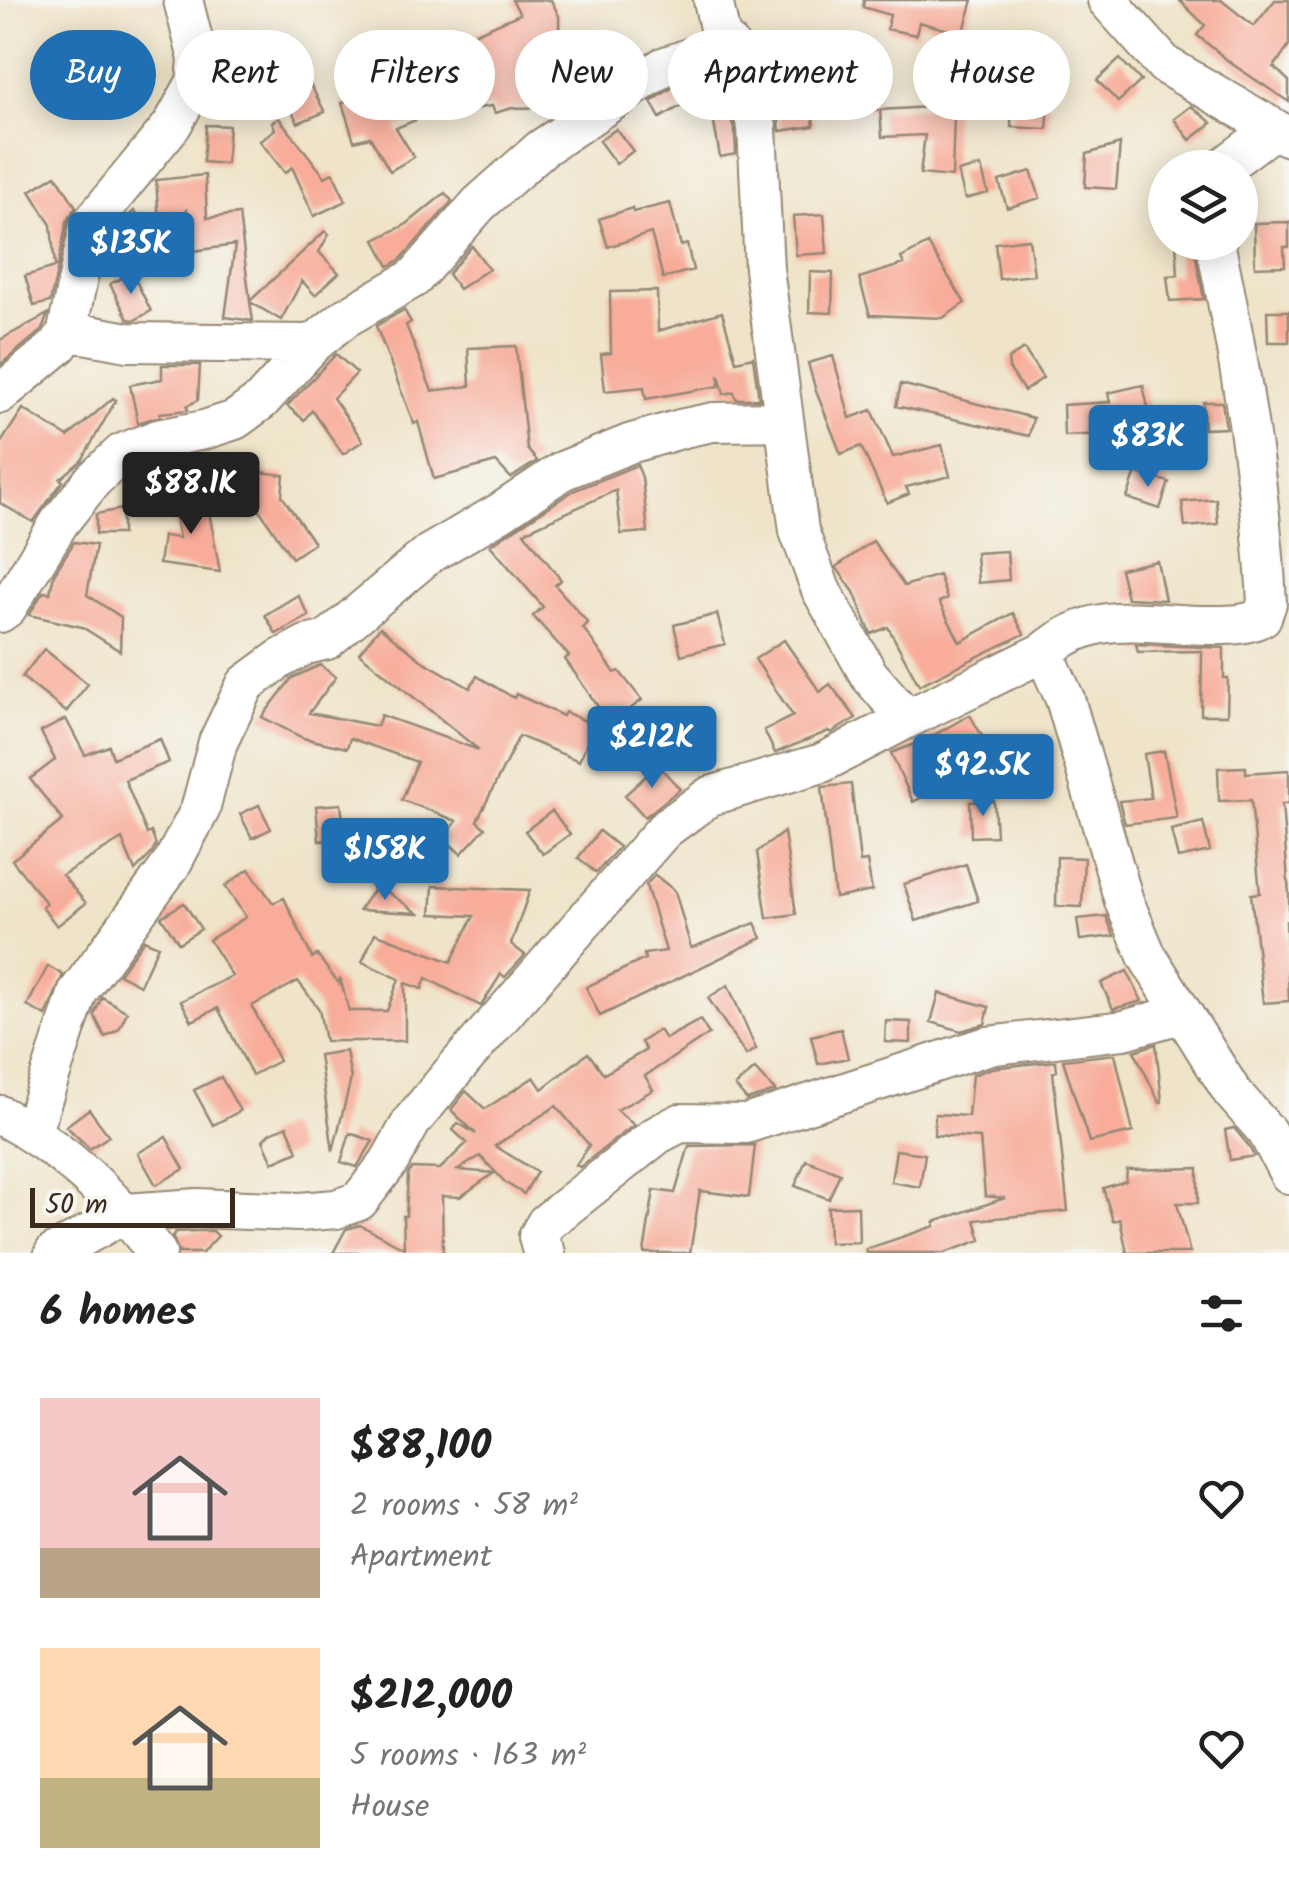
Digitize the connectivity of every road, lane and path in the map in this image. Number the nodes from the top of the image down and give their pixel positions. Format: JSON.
{"nodes":[{"id":1,"x":183,"y":0,"type":"edge"},
{"id":2,"x":712,"y":0,"type":"edge"},
{"id":3,"x":1107,"y":0,"type":"edge"},
{"id":4,"x":720,"y":30,"type":"edge"},
{"id":5,"x":668,"y":65,"type":"edge"},
{"id":6,"x":755,"y":120,"type":"edge"},
{"id":7,"x":1281,"y":133,"type":"edge"},
{"id":8,"x":1252,"y":150,"type":"edge"},
{"id":9,"x":1219,"y":260,"type":"edge"},
{"id":10,"x":66,"y":331,"type":"junction"},
{"id":11,"x":313,"y":344,"type":"junction"},
{"id":12,"x":0,"y":394,"type":"edge"},
{"id":13,"x":784,"y":421,"type":"junction"},
{"id":14,"x":0,"y":613,"type":"edge"},
{"id":15,"x":1044,"y":652,"type":"junction"},
{"id":16,"x":906,"y":718,"type":"junction"},
{"id":17,"x":1180,"y":1014,"type":"junction"},
{"id":18,"x":16,"y":1123,"type":"edge"},
{"id":19,"x":1289,"y":1174,"type":"edge"},
{"id":20,"x":126,"y":1213,"type":"junction"},
{"id":21,"x":54,"y":1253,"type":"edge"},
{"id":22,"x":157,"y":1253,"type":"edge"},
{"id":23,"x":546,"y":1253,"type":"edge"}],
"edges":[{"from":1,"to":10,"type":"street"},
{"from":2,"to":4,"type":"street"},
{"from":3,"to":7,"type":"street"},
{"from":5,"to":11,"type":"street"},
{"from":6,"to":13,"type":"street"},
{"from":7,"to":8,"type":"street"},
{"from":9,"to":15,"type":"street"},
{"from":10,"to":11,"type":"street"},
{"from":10,"to":12,"type":"street"},
{"from":11,"to":14,"type":"street"},
{"from":13,"to":16,"type":"street"},
{"from":13,"to":18,"type":"street"},
{"from":15,"to":16,"type":"street"},
{"from":15,"to":17,"type":"street"},
{"from":16,"to":20,"type":"street"},
{"from":17,"to":19,"type":"street"},
{"from":17,"to":23,"type":"street"},
{"from":18,"to":20,"type":"street"},
{"from":20,"to":21,"type":"street"},
{"from":20,"to":22,"type":"street"}]}
